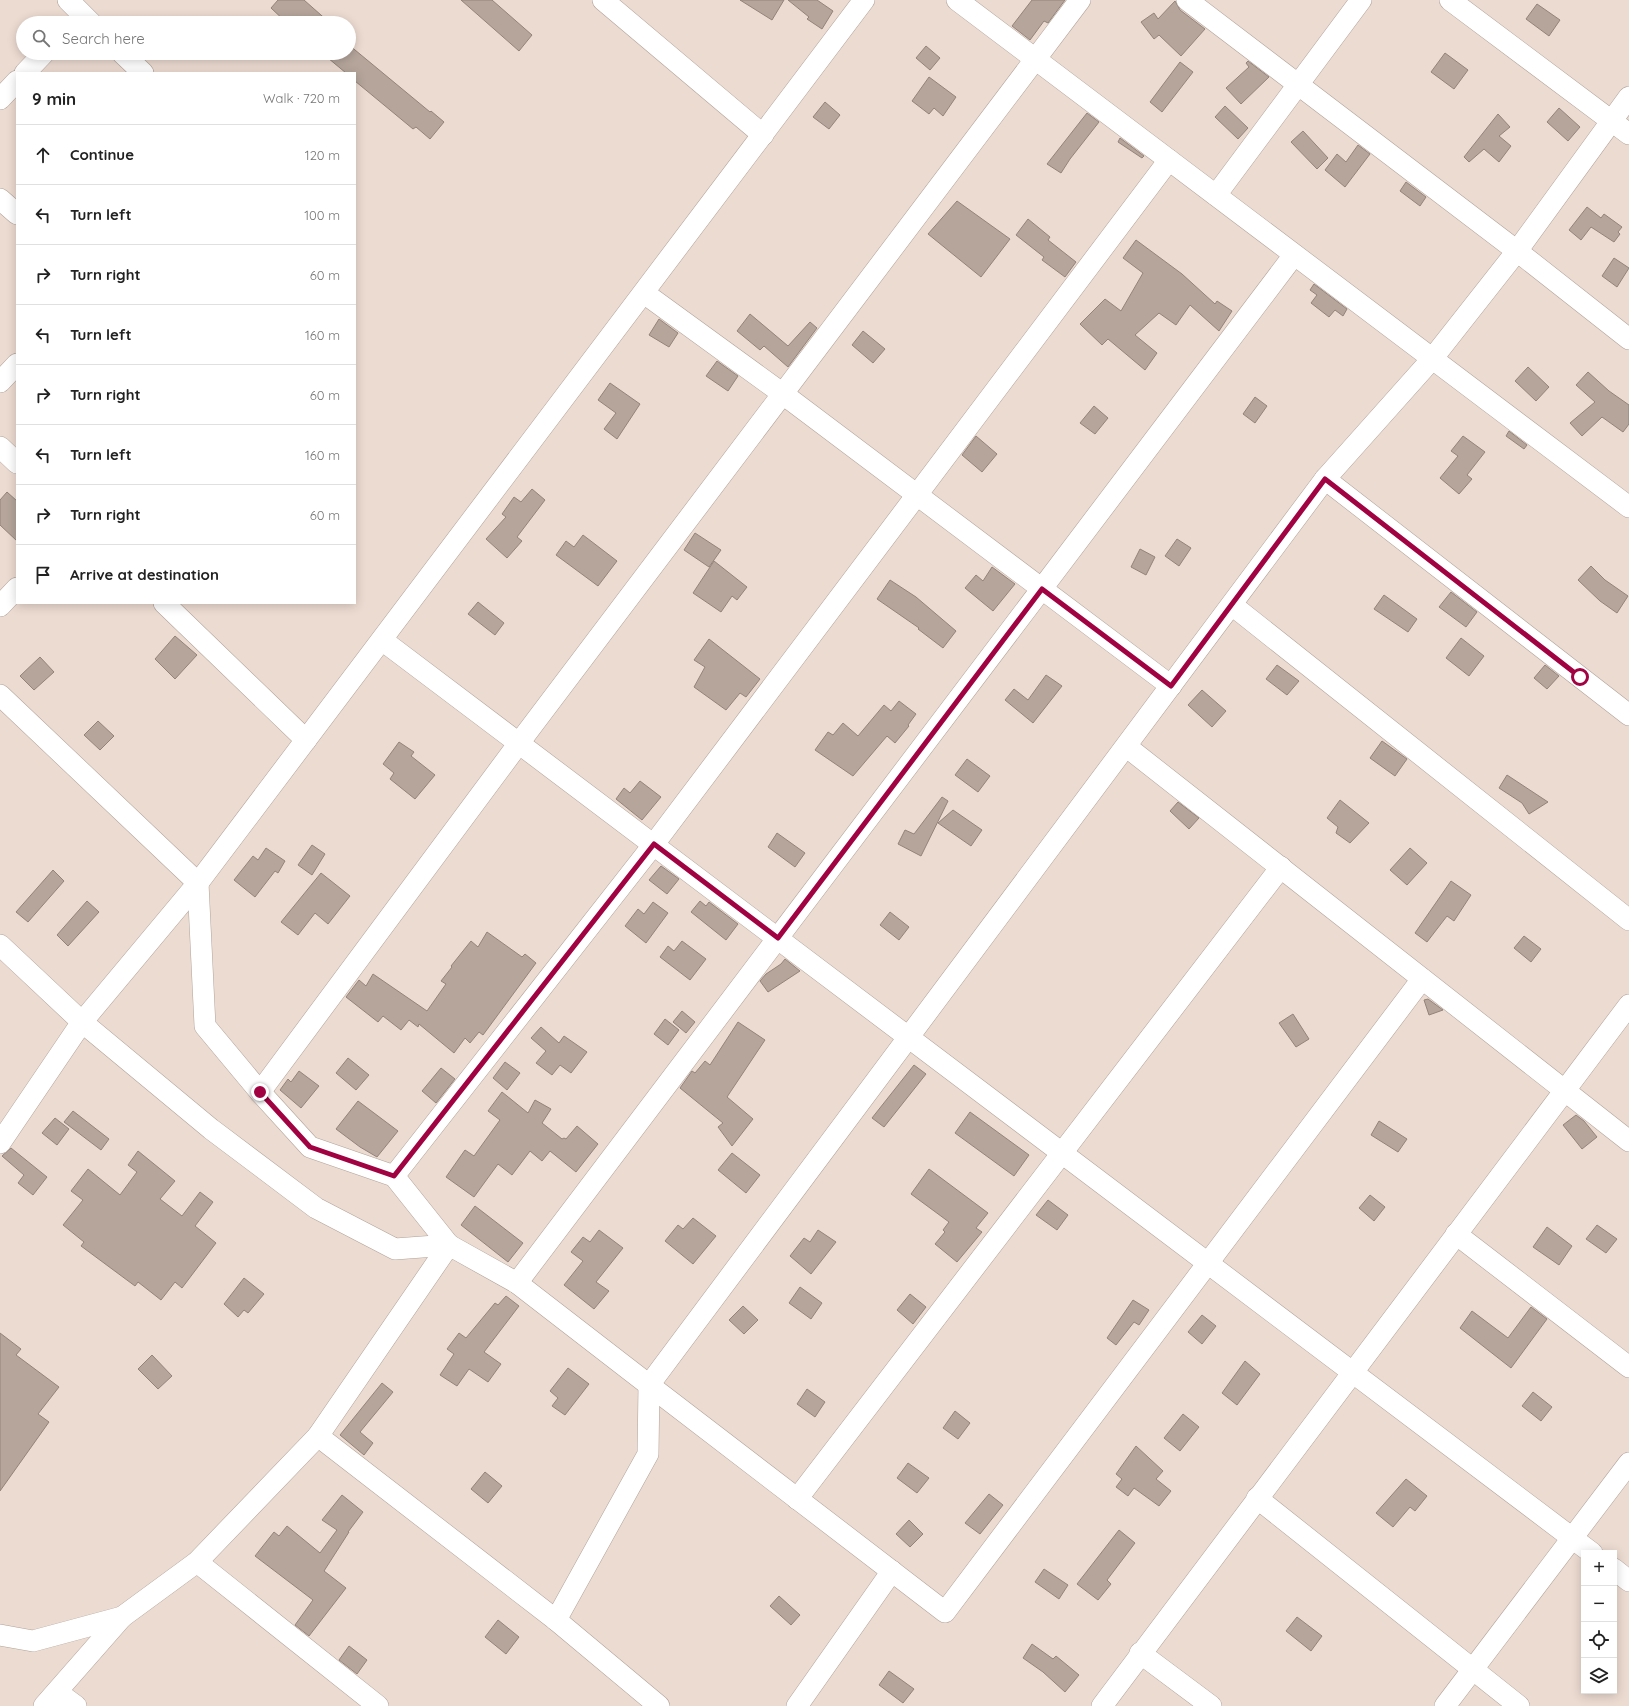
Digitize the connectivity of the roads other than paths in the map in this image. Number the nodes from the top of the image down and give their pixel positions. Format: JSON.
{"nodes":[{"id":1,"x":603,"y":0,"type":"edge"},
{"id":2,"x":864,"y":0,"type":"edge"},
{"id":3,"x":957,"y":0,"type":"edge"},
{"id":4,"x":1080,"y":0,"type":"edge"},
{"id":5,"x":1187,"y":0,"type":"edge"},
{"id":6,"x":1361,"y":0,"type":"edge"},
{"id":7,"x":1450,"y":0,"type":"edge"},
{"id":8,"x":1035,"y":59,"type":"junction"},
{"id":9,"x":37,"y":60,"type":"edge"},
{"id":10,"x":129,"y":60,"type":"edge"},
{"id":11,"x":26,"y":72,"type":"edge"},
{"id":12,"x":142,"y":72,"type":"edge"},
{"id":13,"x":16,"y":83,"type":"edge"},
{"id":14,"x":1298,"y":84,"type":"junction"},
{"id":15,"x":1629,"y":97,"type":"edge"},
{"id":16,"x":0,"y":99,"type":"edge"},
{"id":17,"x":1612,"y":121,"type":"junction"},
{"id":18,"x":1629,"y":134,"type":"edge"},
{"id":19,"x":763,"y":135,"type":"junction"},
{"id":20,"x":1169,"y":160,"type":"junction"},
{"id":21,"x":1216,"y":195,"type":"junction"},
{"id":22,"x":0,"y":199,"type":"edge"},
{"id":23,"x":16,"y":213,"type":"edge"},
{"id":24,"x":1517,"y":251,"type":"junction"},
{"id":25,"x":1294,"y":255,"type":"junction"},
{"id":26,"x":644,"y":293,"type":"junction"},
{"id":27,"x":1629,"y":339,"type":"edge"},
{"id":28,"x":1432,"y":359,"type":"junction"},
{"id":29,"x":16,"y":365,"type":"edge"},
{"id":30,"x":0,"y":382,"type":"edge"},
{"id":31,"x":783,"y":394,"type":"junction"},
{"id":32,"x":0,"y":447,"type":"edge"},
{"id":33,"x":16,"y":462,"type":"edge"},
{"id":34,"x":1325,"y":479,"type":"junction"},
{"id":35,"x":918,"y":495,"type":"junction"},
{"id":36,"x":1629,"y":507,"type":"edge"},
{"id":37,"x":16,"y":589,"type":"edge"},
{"id":38,"x":1042,"y":589,"type":"junction"},
{"id":39,"x":165,"y":604,"type":"edge"},
{"id":40,"x":1232,"y":605,"type":"junction"},
{"id":41,"x":0,"y":606,"type":"edge"},
{"id":42,"x":382,"y":640,"type":"junction"},
{"id":43,"x":1171,"y":686,"type":"junction"},
{"id":44,"x":0,"y":695,"type":"edge"},
{"id":45,"x":1629,"y":715,"type":"edge"},
{"id":46,"x":306,"y":740,"type":"junction"},
{"id":47,"x":519,"y":743,"type":"junction"},
{"id":48,"x":1127,"y":747,"type":"junction"},
{"id":49,"x":654,"y":844,"type":"junction"},
{"id":50,"x":1281,"y":867,"type":"junction"},
{"id":51,"x":198,"y":883,"type":"junction"},
{"id":52,"x":1629,"y":920,"type":"edge"},
{"id":53,"x":778,"y":938,"type":"junction"},
{"id":54,"x":0,"y":945,"type":"edge"},
{"id":55,"x":1422,"y":978,"type":"junction"},
{"id":56,"x":1629,"y":1005,"type":"edge"},
{"id":57,"x":82,"y":1022,"type":"junction"},
{"id":58,"x":909,"y":1037,"type":"junction"},
{"id":59,"x":1565,"y":1091,"type":"junction"},
{"id":60,"x":260,"y":1092,"type":"junction"},
{"id":61,"x":1629,"y":1141,"type":"edge"},
{"id":62,"x":0,"y":1143,"type":"edge"},
{"id":63,"x":1062,"y":1152,"type":"junction"},
{"id":64,"x":394,"y":1176,"type":"junction"},
{"id":65,"x":1456,"y":1234,"type":"junction"},
{"id":66,"x":449,"y":1246,"type":"junction"},
{"id":67,"x":1207,"y":1262,"type":"junction"},
{"id":68,"x":517,"y":1283,"type":"junction"},
{"id":69,"x":1629,"y":1367,"type":"edge"},
{"id":70,"x":1352,"y":1372,"type":"junction"},
{"id":71,"x":649,"y":1385,"type":"junction"},
{"id":72,"x":318,"y":1436,"type":"junction"},
{"id":73,"x":1629,"y":1463,"type":"edge"},
{"id":74,"x":1257,"y":1498,"type":"junction"},
{"id":75,"x":797,"y":1499,"type":"junction"},
{"id":76,"x":1573,"y":1538,"type":"junction"},
{"id":77,"x":1588,"y":1550,"type":"edge"},
{"id":78,"x":197,"y":1562,"type":"junction"},
{"id":79,"x":892,"y":1571,"type":"junction"},
{"id":80,"x":1617,"y":1571,"type":"edge"},
{"id":81,"x":1629,"y":1581,"type":"edge"},
{"id":82,"x":122,"y":1617,"type":"junction"},
{"id":83,"x":556,"y":1620,"type":"junction"},
{"id":84,"x":0,"y":1636,"type":"edge"},
{"id":85,"x":1140,"y":1653,"type":"junction"},
{"id":86,"x":1473,"y":1670,"type":"junction"},
{"id":87,"x":51,"y":1699,"type":"edge"},
{"id":88,"x":76,"y":1706,"type":"edge"},
{"id":89,"x":378,"y":1706,"type":"edge"},
{"id":90,"x":659,"y":1706,"type":"edge"},
{"id":91,"x":797,"y":1706,"type":"edge"},
{"id":92,"x":1102,"y":1706,"type":"edge"},
{"id":93,"x":1211,"y":1706,"type":"edge"},
{"id":94,"x":1445,"y":1706,"type":"edge"},
{"id":95,"x":1519,"y":1706,"type":"edge"}],
"edges":[{"from":1,"to":19,"type":"street"},
{"from":2,"to":19,"type":"street"},
{"from":3,"to":8,"type":"street"},
{"from":4,"to":8,"type":"street"},
{"from":5,"to":14,"type":"street"},
{"from":6,"to":14,"type":"street"},
{"from":7,"to":17,"type":"street"},
{"from":8,"to":20,"type":"street"},
{"from":8,"to":31,"type":"street"},
{"from":9,"to":11,"type":"street"},
{"from":10,"to":12,"type":"street"},
{"from":13,"to":16,"type":"street"},
{"from":14,"to":21,"type":"street"},
{"from":14,"to":24,"type":"street"},
{"from":15,"to":17,"type":"street"},
{"from":17,"to":18,"type":"street"},
{"from":17,"to":24,"type":"street"},
{"from":19,"to":26,"type":"street"},
{"from":20,"to":21,"type":"street"},
{"from":20,"to":35,"type":"street"},
{"from":21,"to":25,"type":"street"},
{"from":22,"to":23,"type":"street"},
{"from":24,"to":27,"type":"street"},
{"from":24,"to":28,"type":"street"},
{"from":25,"to":28,"type":"street"},
{"from":25,"to":38,"type":"street"},
{"from":26,"to":31,"type":"street"},
{"from":26,"to":42,"type":"street"},
{"from":28,"to":34,"type":"street"},
{"from":28,"to":36,"type":"street"},
{"from":29,"to":30,"type":"street"},
{"from":31,"to":35,"type":"street"},
{"from":31,"to":47,"type":"street"},
{"from":32,"to":33,"type":"street"},
{"from":34,"to":40,"type":"street"},
{"from":34,"to":45,"type":"street"},
{"from":35,"to":38,"type":"street"},
{"from":35,"to":49,"type":"street"},
{"from":37,"to":41,"type":"street"},
{"from":38,"to":43,"type":"street"},
{"from":38,"to":53,"type":"street"},
{"from":39,"to":46,"type":"street"},
{"from":40,"to":43,"type":"street"},
{"from":40,"to":52,"type":"street"},
{"from":42,"to":46,"type":"street"},
{"from":42,"to":47,"type":"street"},
{"from":43,"to":48,"type":"street"},
{"from":44,"to":51,"type":"street"},
{"from":46,"to":51,"type":"street"},
{"from":47,"to":49,"type":"street"},
{"from":47,"to":60,"type":"street"},
{"from":48,"to":50,"type":"street"},
{"from":48,"to":58,"type":"street"},
{"from":49,"to":53,"type":"street"},
{"from":49,"to":64,"type":"street"},
{"from":50,"to":55,"type":"street"},
{"from":50,"to":63,"type":"street"},
{"from":51,"to":57,"type":"street"},
{"from":51,"to":60,"type":"street"},
{"from":53,"to":58,"type":"street"},
{"from":53,"to":68,"type":"street"},
{"from":54,"to":57,"type":"street"},
{"from":55,"to":59,"type":"street"},
{"from":55,"to":67,"type":"street"},
{"from":56,"to":59,"type":"street"},
{"from":57,"to":62,"type":"street"},
{"from":57,"to":66,"type":"street"},
{"from":58,"to":63,"type":"street"},
{"from":58,"to":71,"type":"street"},
{"from":59,"to":61,"type":"street"},
{"from":59,"to":65,"type":"street"},
{"from":60,"to":64,"type":"street"},
{"from":63,"to":67,"type":"street"},
{"from":63,"to":75,"type":"street"},
{"from":64,"to":66,"type":"street"},
{"from":65,"to":69,"type":"street"},
{"from":65,"to":70,"type":"street"},
{"from":66,"to":68,"type":"street"},
{"from":66,"to":72,"type":"street"},
{"from":67,"to":70,"type":"street"},
{"from":67,"to":79,"type":"street"},
{"from":68,"to":71,"type":"street"},
{"from":70,"to":74,"type":"street"},
{"from":70,"to":76,"type":"street"},
{"from":71,"to":75,"type":"street"},
{"from":71,"to":83,"type":"street"},
{"from":72,"to":78,"type":"street"},
{"from":72,"to":83,"type":"street"},
{"from":73,"to":76,"type":"street"},
{"from":74,"to":85,"type":"street"},
{"from":74,"to":86,"type":"street"},
{"from":75,"to":79,"type":"street"},
{"from":76,"to":77,"type":"street"},
{"from":76,"to":86,"type":"street"},
{"from":78,"to":82,"type":"street"},
{"from":78,"to":89,"type":"street"},
{"from":79,"to":91,"type":"street"},
{"from":80,"to":81,"type":"street"},
{"from":82,"to":84,"type":"street"},
{"from":82,"to":87,"type":"street"},
{"from":83,"to":90,"type":"street"},
{"from":85,"to":92,"type":"street"},
{"from":85,"to":93,"type":"street"},
{"from":86,"to":94,"type":"street"},
{"from":86,"to":95,"type":"street"},
{"from":87,"to":88,"type":"street"}]}
